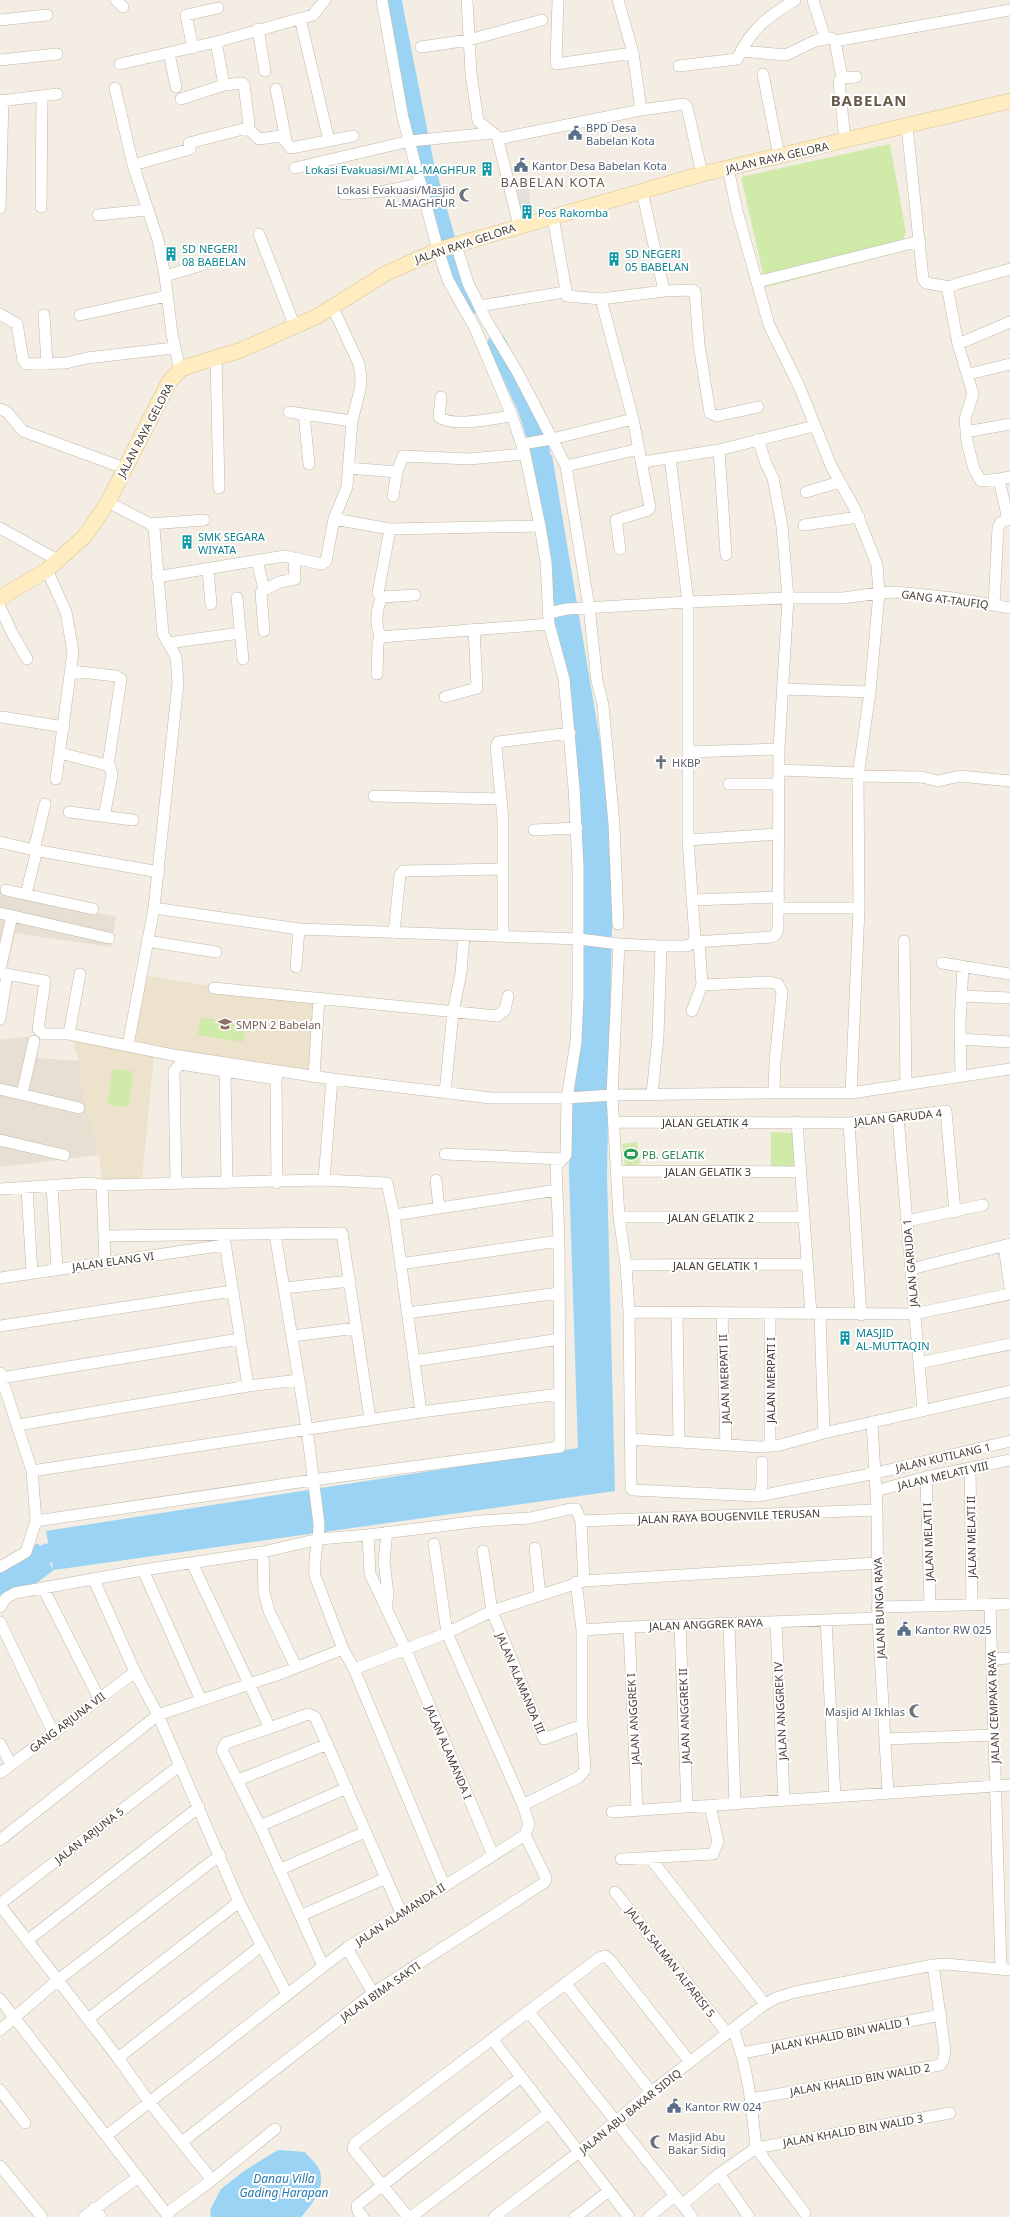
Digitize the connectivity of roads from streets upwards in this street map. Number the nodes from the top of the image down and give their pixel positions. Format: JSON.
{"nodes":[{"id":1,"x":325,"y":0,"type":"edge"},
{"id":2,"x":382,"y":0,"type":"edge"},
{"id":3,"x":467,"y":0,"type":"edge"},
{"id":4,"x":558,"y":0,"type":"edge"},
{"id":5,"x":618,"y":0,"type":"edge"},
{"id":6,"x":795,"y":0,"type":"edge"},
{"id":7,"x":813,"y":0,"type":"edge"},
{"id":8,"x":218,"y":8,"type":"dead end"},
{"id":9,"x":1010,"y":10,"type":"edge"},
{"id":10,"x":47,"y":16,"type":"dead end"},
{"id":11,"x":300,"y":18,"type":"junction"},
{"id":12,"x":0,"y":20,"type":"edge"},
{"id":13,"x":542,"y":20,"type":"dead end"},
{"id":14,"x":258,"y":29,"type":"junction"},
{"id":15,"x":469,"y":40,"type":"junction"},
{"id":16,"x":830,"y":40,"type":"junction"},
{"id":17,"x":216,"y":42,"type":"junction"},
{"id":18,"x":420,"y":47,"type":"dead end"},
{"id":19,"x":193,"y":48,"type":"junction"},
{"id":20,"x":741,"y":51,"type":"junction"},
{"id":21,"x":169,"y":53,"type":"junction"},
{"id":22,"x":633,"y":53,"type":"junction"},
{"id":23,"x":57,"y":54,"type":"dead end"},
{"id":24,"x":0,"y":60,"type":"edge"},
{"id":25,"x":120,"y":64,"type":"dead end"},
{"id":26,"x":679,"y":66,"type":"dead end"},
{"id":27,"x":265,"y":71,"type":"dead end"},
{"id":28,"x":763,"y":74,"type":"dead end"},
{"id":29,"x":856,"y":77,"type":"dead end"},
{"id":30,"x":842,"y":78,"type":"junction"},
{"id":31,"x":224,"y":85,"type":"junction"},
{"id":32,"x":176,"y":86,"type":"dead end"},
{"id":33,"x":115,"y":88,"type":"dead end"},
{"id":34,"x":276,"y":89,"type":"dead end"},
{"id":35,"x":57,"y":94,"type":"dead end"},
{"id":36,"x":42,"y":96,"type":"junction"},
{"id":37,"x":181,"y":99,"type":"dead end"},
{"id":38,"x":2,"y":100,"type":"edge"},
{"id":39,"x":1010,"y":101,"type":"edge"},
{"id":40,"x":641,"y":110,"type":"junction"},
{"id":41,"x":907,"y":126,"type":"junction"},
{"id":42,"x":248,"y":128,"type":"junction"},
{"id":43,"x":353,"y":136,"type":"dead end"},
{"id":44,"x":495,"y":136,"type":"junction"},
{"id":45,"x":286,"y":140,"type":"junction"},
{"id":46,"x":329,"y":141,"type":"junction"},
{"id":47,"x":413,"y":141,"type":"junction"},
{"id":48,"x":845,"y":141,"type":"junction"},
{"id":49,"x":779,"y":156,"type":"junction"},
{"id":50,"x":134,"y":165,"type":"junction"},
{"id":51,"x":295,"y":168,"type":"dead end"},
{"id":52,"x":728,"y":168,"type":"junction"},
{"id":53,"x":702,"y":174,"type":"junction"},
{"id":54,"x":421,"y":184,"type":"junction"},
{"id":55,"x":642,"y":191,"type":"junction"},
{"id":56,"x":344,"y":194,"type":"dead end"},
{"id":57,"x":41,"y":207,"type":"dead end"},
{"id":58,"x":0,"y":208,"type":"edge"},
{"id":59,"x":147,"y":210,"type":"junction"},
{"id":60,"x":98,"y":214,"type":"dead end"},
{"id":61,"x":553,"y":217,"type":"junction"},
{"id":62,"x":519,"y":226,"type":"junction"},
{"id":63,"x":259,"y":234,"type":"dead end"},
{"id":64,"x":920,"y":241,"type":"junction"},
{"id":65,"x":447,"y":247,"type":"junction"},
{"id":66,"x":202,"y":265,"type":"dead end"},
{"id":67,"x":1010,"y":269,"type":"edge"},
{"id":68,"x":165,"y":276,"type":"junction"},
{"id":69,"x":757,"y":282,"type":"junction"},
{"id":70,"x":950,"y":287,"type":"junction"},
{"id":71,"x":664,"y":291,"type":"junction"},
{"id":72,"x":565,"y":292,"type":"junction"},
{"id":73,"x":167,"y":296,"type":"junction"},
{"id":74,"x":601,"y":300,"type":"junction"},
{"id":75,"x":479,"y":306,"type":"junction"},
{"id":76,"x":333,"y":308,"type":"junction"},
{"id":77,"x":0,"y":314,"type":"edge"},
{"id":78,"x":44,"y":315,"type":"dead end"},
{"id":79,"x":80,"y":315,"type":"dead end"},
{"id":80,"x":1010,"y":322,"type":"edge"},
{"id":81,"x":296,"y":327,"type":"junction"},
{"id":82,"x":958,"y":344,"type":"junction"},
{"id":83,"x":174,"y":348,"type":"junction"},
{"id":84,"x":216,"y":358,"type":"junction"},
{"id":85,"x":47,"y":364,"type":"junction"},
{"id":86,"x":1010,"y":364,"type":"edge"},
{"id":87,"x":180,"y":370,"type":"junction"},
{"id":88,"x":969,"y":374,"type":"junction"},
{"id":89,"x":441,"y":397,"type":"dead end"},
{"id":90,"x":758,"y":407,"type":"dead end"},
{"id":91,"x":0,"y":409,"type":"edge"},
{"id":92,"x":289,"y":412,"type":"dead end"},
{"id":93,"x":304,"y":414,"type":"junction"},
{"id":94,"x":512,"y":416,"type":"junction"},
{"id":95,"x":633,"y":419,"type":"junction"},
{"id":96,"x":352,"y":421,"type":"junction"},
{"id":97,"x":1010,"y":424,"type":"edge"},
{"id":98,"x":814,"y":426,"type":"junction"},
{"id":99,"x":966,"y":432,"type":"junction"},
{"id":100,"x":550,"y":439,"type":"junction"},
{"id":101,"x":758,"y":439,"type":"junction"},
{"id":102,"x":524,"y":447,"type":"junction"},
{"id":103,"x":639,"y":449,"type":"junction"},
{"id":104,"x":719,"y":450,"type":"junction"},
{"id":105,"x":670,"y":458,"type":"junction"},
{"id":106,"x":643,"y":462,"type":"junction"},
{"id":107,"x":309,"y":464,"type":"dead end"},
{"id":108,"x":566,"y":466,"type":"junction"},
{"id":109,"x":124,"y":468,"type":"junction"},
{"id":110,"x":348,"y":468,"type":"junction"},
{"id":111,"x":398,"y":472,"type":"junction"},
{"id":112,"x":1010,"y":477,"type":"edge"},
{"id":113,"x":999,"y":479,"type":"junction"},
{"id":114,"x":840,"y":482,"type":"junction"},
{"id":115,"x":219,"y":488,"type":"dead end"},
{"id":116,"x":806,"y":492,"type":"dead end"},
{"id":117,"x":393,"y":496,"type":"dead end"},
{"id":118,"x":108,"y":502,"type":"junction"},
{"id":119,"x":859,"y":517,"type":"junction"},
{"id":120,"x":334,"y":519,"type":"junction"},
{"id":121,"x":204,"y":520,"type":"dead end"},
{"id":122,"x":1009,"y":520,"type":"edge"},
{"id":123,"x":150,"y":524,"type":"junction"},
{"id":124,"x":804,"y":525,"type":"dead end"},
{"id":125,"x":540,"y":526,"type":"junction"},
{"id":126,"x":0,"y":528,"type":"edge"},
{"id":127,"x":390,"y":529,"type":"junction"},
{"id":128,"x":620,"y":549,"type":"dead end"},
{"id":129,"x":726,"y":555,"type":"dead end"},
{"id":130,"x":294,"y":558,"type":"junction"},
{"id":131,"x":257,"y":560,"type":"junction"},
{"id":132,"x":53,"y":566,"type":"junction"},
{"id":133,"x":208,"y":569,"type":"junction"},
{"id":134,"x":157,"y":577,"type":"junction"},
{"id":135,"x":264,"y":590,"type":"junction"},
{"id":136,"x":879,"y":593,"type":"junction"},
{"id":137,"x":416,"y":595,"type":"dead end"},
{"id":138,"x":382,"y":597,"type":"junction"},
{"id":139,"x":0,"y":598,"type":"edge"},
{"id":140,"x":237,"y":598,"type":"dead end"},
{"id":141,"x":788,"y":598,"type":"junction"},
{"id":142,"x":688,"y":602,"type":"junction"},
{"id":143,"x":211,"y":604,"type":"dead end"},
{"id":144,"x":994,"y":605,"type":"junction"},
{"id":145,"x":0,"y":607,"type":"edge"},
{"id":146,"x":589,"y":607,"type":"junction"},
{"id":147,"x":1010,"y":608,"type":"edge"},
{"id":148,"x":548,"y":612,"type":"junction"},
{"id":149,"x":549,"y":624,"type":"junction"},
{"id":150,"x":474,"y":629,"type":"junction"},
{"id":151,"x":264,"y":631,"type":"dead end"},
{"id":152,"x":240,"y":633,"type":"junction"},
{"id":153,"x":380,"y":637,"type":"junction"},
{"id":154,"x":168,"y":643,"type":"junction"},
{"id":155,"x":27,"y":659,"type":"dead end"},
{"id":156,"x":243,"y":659,"type":"dead end"},
{"id":157,"x":71,"y":671,"type":"junction"},
{"id":158,"x":377,"y":674,"type":"dead end"},
{"id":159,"x":783,"y":689,"type":"junction"},
{"id":160,"x":870,"y":692,"type":"junction"},
{"id":161,"x":445,"y":697,"type":"dead end"},
{"id":162,"x":2,"y":717,"type":"dead end"},
{"id":163,"x":64,"y":727,"type":"junction"},
{"id":164,"x":570,"y":733,"type":"junction"},
{"id":165,"x":779,"y":749,"type":"junction"},
{"id":166,"x":688,"y":752,"type":"junction"},
{"id":167,"x":60,"y":753,"type":"junction"},
{"id":168,"x":108,"y":764,"type":"junction"},
{"id":169,"x":779,"y":770,"type":"junction"},
{"id":170,"x":858,"y":774,"type":"junction"},
{"id":171,"x":56,"y":779,"type":"dead end"},
{"id":172,"x":1010,"y":781,"type":"edge"},
{"id":173,"x":729,"y":784,"type":"dead end"},
{"id":174,"x":779,"y":784,"type":"junction"},
{"id":175,"x":374,"y":796,"type":"dead end"},
{"id":176,"x":501,"y":799,"type":"junction"},
{"id":177,"x":45,"y":804,"type":"dead end"},
{"id":178,"x":69,"y":812,"type":"dead end"},
{"id":179,"x":104,"y":817,"type":"junction"},
{"id":180,"x":133,"y":820,"type":"dead end"},
{"id":181,"x":577,"y":828,"type":"junction"},
{"id":182,"x":534,"y":830,"type":"dead end"},
{"id":183,"x":779,"y":834,"type":"junction"},
{"id":184,"x":688,"y":840,"type":"junction"},
{"id":185,"x":0,"y":842,"type":"edge"},
{"id":186,"x":35,"y":850,"type":"junction"},
{"id":187,"x":503,"y":868,"type":"junction"},
{"id":188,"x":159,"y":872,"type":"junction"},
{"id":189,"x":6,"y":890,"type":"dead end"},
{"id":190,"x":26,"y":894,"type":"junction"},
{"id":191,"x":692,"y":900,"type":"junction"},
{"id":192,"x":779,"y":903,"type":"junction"},
{"id":193,"x":154,"y":908,"type":"junction"},
{"id":194,"x":859,"y":908,"type":"junction"},
{"id":195,"x":93,"y":909,"type":"dead end"},
{"id":196,"x":0,"y":913,"type":"edge"},
{"id":197,"x":12,"y":916,"type":"junction"},
{"id":198,"x":618,"y":924,"type":"dead end"},
{"id":199,"x":299,"y":929,"type":"junction"},
{"id":200,"x":394,"y":933,"type":"junction"},
{"id":201,"x":464,"y":935,"type":"junction"},
{"id":202,"x":503,"y":936,"type":"junction"},
{"id":203,"x":109,"y":938,"type":"dead end"},
{"id":204,"x":582,"y":940,"type":"junction"},
{"id":205,"x":147,"y":941,"type":"junction"},
{"id":206,"x":904,"y":941,"type":"dead end"},
{"id":207,"x":696,"y":942,"type":"junction"},
{"id":208,"x":619,"y":944,"type":"junction"},
{"id":209,"x":661,"y":946,"type":"junction"},
{"id":210,"x":216,"y":952,"type":"dead end"},
{"id":211,"x":942,"y":963,"type":"dead end"},
{"id":212,"x":963,"y":966,"type":"junction"},
{"id":213,"x":296,"y":967,"type":"dead end"},
{"id":214,"x":3,"y":971,"type":"edge"},
{"id":215,"x":80,"y":974,"type":"dead end"},
{"id":216,"x":1010,"y":974,"type":"edge"},
{"id":217,"x":702,"y":985,"type":"junction"},
{"id":218,"x":214,"y":988,"type":"dead end"},
{"id":219,"x":508,"y":996,"type":"dead end"},
{"id":220,"x":961,"y":996,"type":"junction"},
{"id":221,"x":319,"y":998,"type":"junction"},
{"id":222,"x":1010,"y":998,"type":"edge"},
{"id":223,"x":692,"y":1011,"type":"dead end"},
{"id":224,"x":453,"y":1012,"type":"junction"},
{"id":225,"x":0,"y":1015,"type":"edge"},
{"id":226,"x":69,"y":1034,"type":"junction"},
{"id":227,"x":960,"y":1039,"type":"junction"},
{"id":228,"x":34,"y":1041,"type":"dead end"},
{"id":229,"x":1010,"y":1042,"type":"edge"},
{"id":230,"x":128,"y":1045,"type":"junction"},
{"id":231,"x":1010,"y":1068,"type":"edge"},
{"id":232,"x":225,"y":1072,"type":"junction"},
{"id":233,"x":277,"y":1074,"type":"junction"},
{"id":234,"x":960,"y":1075,"type":"junction"},
{"id":235,"x":314,"y":1076,"type":"junction"},
{"id":236,"x":332,"y":1079,"type":"junction"},
{"id":237,"x":906,"y":1085,"type":"junction"},
{"id":238,"x":0,"y":1089,"type":"edge"},
{"id":239,"x":774,"y":1092,"type":"junction"},
{"id":240,"x":444,"y":1093,"type":"junction"},
{"id":241,"x":851,"y":1093,"type":"junction"},
{"id":242,"x":22,"y":1094,"type":"junction"},
{"id":243,"x":652,"y":1094,"type":"junction"},
{"id":244,"x":612,"y":1095,"type":"junction"},
{"id":245,"x":567,"y":1098,"type":"junction"},
{"id":246,"x":79,"y":1108,"type":"dead end"},
{"id":247,"x":898,"y":1116,"type":"junction"},
{"id":248,"x":614,"y":1122,"type":"junction"},
{"id":249,"x":797,"y":1122,"type":"junction"},
{"id":250,"x":849,"y":1123,"type":"junction"},
{"id":251,"x":0,"y":1140,"type":"edge"},
{"id":252,"x":445,"y":1154,"type":"dead end"},
{"id":253,"x":64,"y":1156,"type":"dead end"},
{"id":254,"x":563,"y":1159,"type":"junction"},
{"id":255,"x":617,"y":1171,"type":"junction"},
{"id":256,"x":800,"y":1172,"type":"junction"},
{"id":257,"x":324,"y":1180,"type":"junction"},
{"id":258,"x":436,"y":1180,"type":"dead end"},
{"id":259,"x":227,"y":1183,"type":"junction"},
{"id":260,"x":277,"y":1183,"type":"junction"},
{"id":261,"x":176,"y":1184,"type":"junction"},
{"id":262,"x":52,"y":1185,"type":"junction"},
{"id":263,"x":102,"y":1185,"type":"junction"},
{"id":264,"x":27,"y":1188,"type":"junction"},
{"id":265,"x":0,"y":1189,"type":"edge"},
{"id":266,"x":556,"y":1190,"type":"junction"},
{"id":267,"x":983,"y":1205,"type":"dead end"},
{"id":268,"x":439,"y":1208,"type":"junction"},
{"id":269,"x":955,"y":1212,"type":"junction"},
{"id":270,"x":394,"y":1215,"type":"junction"},
{"id":271,"x":619,"y":1217,"type":"junction"},
{"id":272,"x":804,"y":1217,"type":"junction"},
{"id":273,"x":907,"y":1221,"type":"junction"},
{"id":274,"x":275,"y":1234,"type":"junction"},
{"id":275,"x":104,"y":1236,"type":"junction"},
{"id":276,"x":224,"y":1240,"type":"junction"},
{"id":277,"x":559,"y":1242,"type":"junction"},
{"id":278,"x":1007,"y":1245,"type":"edge"},
{"id":279,"x":105,"y":1262,"type":"junction"},
{"id":280,"x":400,"y":1264,"type":"junction"},
{"id":281,"x":807,"y":1264,"type":"junction"},
{"id":282,"x":626,"y":1265,"type":"junction"},
{"id":283,"x":57,"y":1269,"type":"junction"},
{"id":284,"x":911,"y":1269,"type":"junction"},
{"id":285,"x":32,"y":1273,"type":"junction"},
{"id":286,"x":0,"y":1278,"type":"edge"},
{"id":287,"x":350,"y":1281,"type":"junction"},
{"id":288,"x":1010,"y":1287,"type":"edge"},
{"id":289,"x":284,"y":1288,"type":"junction"},
{"id":290,"x":232,"y":1291,"type":"junction"},
{"id":291,"x":559,"y":1293,"type":"junction"},
{"id":292,"x":1010,"y":1294,"type":"edge"},
{"id":293,"x":629,"y":1312,"type":"junction"},
{"id":294,"x":407,"y":1313,"type":"junction"},
{"id":295,"x":677,"y":1313,"type":"junction"},
{"id":296,"x":722,"y":1313,"type":"junction"},
{"id":297,"x":770,"y":1314,"type":"junction"},
{"id":298,"x":815,"y":1314,"type":"junction"},
{"id":299,"x":914,"y":1314,"type":"junction"},
{"id":300,"x":861,"y":1315,"type":"junction"},
{"id":301,"x":0,"y":1326,"type":"edge"},
{"id":302,"x":357,"y":1328,"type":"junction"},
{"id":303,"x":292,"y":1336,"type":"junction"},
{"id":304,"x":239,"y":1339,"type":"junction"},
{"id":305,"x":560,"y":1340,"type":"junction"},
{"id":306,"x":1010,"y":1344,"type":"edge"},
{"id":307,"x":414,"y":1361,"type":"junction"},
{"id":308,"x":919,"y":1363,"type":"junction"},
{"id":309,"x":0,"y":1375,"type":"edge"},
{"id":310,"x":299,"y":1380,"type":"junction"},
{"id":311,"x":248,"y":1386,"type":"junction"},
{"id":312,"x":1010,"y":1391,"type":"edge"},
{"id":313,"x":559,"y":1394,"type":"junction"},
{"id":314,"x":923,"y":1410,"type":"junction"},
{"id":315,"x":421,"y":1412,"type":"junction"},
{"id":316,"x":370,"y":1419,"type":"junction"},
{"id":317,"x":872,"y":1422,"type":"junction"},
{"id":318,"x":18,"y":1425,"type":"junction"},
{"id":319,"x":306,"y":1429,"type":"junction"},
{"id":320,"x":824,"y":1433,"type":"junction"},
{"id":321,"x":631,"y":1439,"type":"junction"},
{"id":322,"x":1010,"y":1441,"type":"edge"},
{"id":323,"x":678,"y":1442,"type":"junction"},
{"id":324,"x":726,"y":1445,"type":"junction"},
{"id":325,"x":770,"y":1446,"type":"junction"},
{"id":326,"x":1010,"y":1460,"type":"edge"},
{"id":327,"x":762,"y":1462,"type":"dead end"},
{"id":328,"x":970,"y":1468,"type":"junction"},
{"id":329,"x":32,"y":1471,"type":"junction"},
{"id":330,"x":876,"y":1473,"type":"junction"},
{"id":331,"x":926,"y":1477,"type":"junction"},
{"id":332,"x":312,"y":1480,"type":"junction"},
{"id":333,"x":876,"y":1491,"type":"junction"},
{"id":334,"x":759,"y":1496,"type":"junction"},
{"id":335,"x":877,"y":1510,"type":"junction"},
{"id":336,"x":36,"y":1521,"type":"junction"},
{"id":337,"x":581,"y":1522,"type":"junction"},
{"id":338,"x":386,"y":1532,"type":"junction"},
{"id":339,"x":368,"y":1536,"type":"junction"},
{"id":340,"x":319,"y":1539,"type":"junction"},
{"id":341,"x":434,"y":1544,"type":"dead end"},
{"id":342,"x":535,"y":1548,"type":"dead end"},
{"id":343,"x":483,"y":1551,"type":"dead end"},
{"id":344,"x":263,"y":1552,"type":"junction"},
{"id":345,"x":192,"y":1563,"type":"junction"},
{"id":346,"x":877,"y":1563,"type":"junction"},
{"id":347,"x":0,"y":1568,"type":"edge"},
{"id":348,"x":143,"y":1570,"type":"junction"},
{"id":349,"x":94,"y":1580,"type":"junction"},
{"id":350,"x":580,"y":1581,"type":"junction"},
{"id":351,"x":43,"y":1588,"type":"junction"},
{"id":352,"x":540,"y":1594,"type":"junction"},
{"id":353,"x":990,"y":1604,"type":"junction"},
{"id":354,"x":1010,"y":1604,"type":"edge"},
{"id":355,"x":972,"y":1605,"type":"junction"},
{"id":356,"x":930,"y":1606,"type":"junction"},
{"id":357,"x":0,"y":1607,"type":"edge"},
{"id":358,"x":386,"y":1609,"type":"junction"},
{"id":359,"x":492,"y":1611,"type":"junction"},
{"id":360,"x":878,"y":1613,"type":"junction"},
{"id":361,"x":826,"y":1620,"type":"junction"},
{"id":362,"x":0,"y":1622,"type":"edge"},
{"id":363,"x":776,"y":1622,"type":"junction"},
{"id":364,"x":728,"y":1624,"type":"junction"},
{"id":365,"x":680,"y":1626,"type":"junction"},
{"id":366,"x":629,"y":1627,"type":"junction"},
{"id":367,"x":582,"y":1630,"type":"junction"},
{"id":368,"x":447,"y":1633,"type":"junction"},
{"id":369,"x":406,"y":1648,"type":"junction"},
{"id":370,"x":343,"y":1649,"type":"junction"},
{"id":371,"x":1010,"y":1658,"type":"edge"},
{"id":372,"x":992,"y":1659,"type":"junction"},
{"id":373,"x":296,"y":1667,"type":"junction"},
{"id":374,"x":354,"y":1669,"type":"junction"},
{"id":375,"x":135,"y":1672,"type":"junction"},
{"id":376,"x":249,"y":1683,"type":"junction"},
{"id":377,"x":99,"y":1698,"type":"junction"},
{"id":378,"x":201,"y":1700,"type":"junction"},
{"id":379,"x":158,"y":1715,"type":"junction"},
{"id":380,"x":582,"y":1725,"type":"junction"},
{"id":381,"x":270,"y":1728,"type":"junction"},
{"id":382,"x":54,"y":1734,"type":"junction"},
{"id":383,"x":994,"y":1735,"type":"junction"},
{"id":384,"x":886,"y":1739,"type":"junction"},
{"id":385,"x":0,"y":1744,"type":"edge"},
{"id":386,"x":328,"y":1744,"type":"junction"},
{"id":387,"x":10,"y":1764,"type":"junction"},
{"id":388,"x":179,"y":1766,"type":"junction"},
{"id":389,"x":0,"y":1773,"type":"edge"},
{"id":390,"x":238,"y":1780,"type":"junction"},
{"id":391,"x":995,"y":1785,"type":"junction"},
{"id":392,"x":1010,"y":1785,"type":"edge"},
{"id":393,"x":347,"y":1788,"type":"junction"},
{"id":394,"x":888,"y":1793,"type":"junction"},
{"id":395,"x":835,"y":1797,"type":"junction"},
{"id":396,"x":784,"y":1800,"type":"junction"},
{"id":397,"x":735,"y":1804,"type":"junction"},
{"id":398,"x":524,"y":1805,"type":"junction"},
{"id":399,"x":710,"y":1805,"type":"junction"},
{"id":400,"x":199,"y":1807,"type":"junction"},
{"id":401,"x":687,"y":1807,"type":"junction"},
{"id":402,"x":637,"y":1810,"type":"junction"},
{"id":403,"x":612,"y":1812,"type":"dead end"},
{"id":404,"x":260,"y":1826,"type":"junction"},
{"id":405,"x":365,"y":1832,"type":"junction"},
{"id":406,"x":526,"y":1835,"type":"junction"},
{"id":407,"x":0,"y":1840,"type":"edge"},
{"id":408,"x":220,"y":1855,"type":"junction"},
{"id":409,"x":493,"y":1855,"type":"junction"},
{"id":410,"x":650,"y":1858,"type":"junction"},
{"id":411,"x":622,"y":1859,"type":"dead end"},
{"id":412,"x":279,"y":1870,"type":"junction"},
{"id":413,"x":386,"y":1878,"type":"junction"},
{"id":414,"x":444,"y":1885,"type":"junction"},
{"id":415,"x":615,"y":1892,"type":"dead end"},
{"id":416,"x":239,"y":1902,"type":"junction"},
{"id":417,"x":0,"y":1904,"type":"edge"},
{"id":418,"x":401,"y":1912,"type":"junction"},
{"id":419,"x":300,"y":1916,"type":"junction"},
{"id":420,"x":28,"y":1940,"type":"junction"},
{"id":421,"x":261,"y":1946,"type":"junction"},
{"id":422,"x":347,"y":1948,"type":"junction"},
{"id":423,"x":934,"y":1965,"type":"junction"},
{"id":424,"x":323,"y":1966,"type":"junction"},
{"id":425,"x":1005,"y":1970,"type":"edge"},
{"id":426,"x":58,"y":1980,"type":"junction"},
{"id":427,"x":565,"y":1983,"type":"junction"},
{"id":428,"x":373,"y":1993,"type":"junction"},
{"id":429,"x":287,"y":1994,"type":"junction"},
{"id":430,"x":0,"y":1999,"type":"edge"},
{"id":431,"x":765,"y":2004,"type":"junction"},
{"id":432,"x":528,"y":2011,"type":"junction"},
{"id":433,"x":941,"y":2015,"type":"junction"},
{"id":434,"x":14,"y":2017,"type":"junction"},
{"id":435,"x":88,"y":2019,"type":"junction"},
{"id":436,"x":0,"y":2030,"type":"edge"},
{"id":437,"x":730,"y":2031,"type":"junction"},
{"id":438,"x":492,"y":2039,"type":"junction"},
{"id":439,"x":742,"y":2053,"type":"junction"},
{"id":440,"x":118,"y":2058,"type":"junction"},
{"id":441,"x":690,"y":2062,"type":"junction"},
{"id":442,"x":521,"y":2077,"type":"junction"},
{"id":443,"x":0,"y":2090,"type":"edge"},
{"id":444,"x":651,"y":2092,"type":"junction"},
{"id":445,"x":751,"y":2099,"type":"junction"},
{"id":446,"x":150,"y":2103,"type":"junction"},
{"id":447,"x":549,"y":2113,"type":"junction"},
{"id":448,"x":950,"y":2113,"type":"dead end"},
{"id":449,"x":26,"y":2123,"type":"dead end"},
{"id":450,"x":615,"y":2123,"type":"junction"},
{"id":451,"x":275,"y":2129,"type":"dead end"},
{"id":452,"x":106,"y":2136,"type":"junction"},
{"id":453,"x":182,"y":2142,"type":"junction"},
{"id":454,"x":756,"y":2148,"type":"junction"},
{"id":455,"x":579,"y":2152,"type":"junction"},
{"id":456,"x":0,"y":2166,"type":"edge"},
{"id":457,"x":719,"y":2174,"type":"junction"},
{"id":458,"x":138,"y":2177,"type":"junction"},
{"id":459,"x":212,"y":2180,"type":"junction"},
{"id":460,"x":382,"y":2184,"type":"junction"},
{"id":461,"x":609,"y":2191,"type":"junction"},
{"id":462,"x":674,"y":2196,"type":"junction"},
{"id":463,"x":682,"y":2205,"type":"junction"},
{"id":464,"x":98,"y":2212,"type":"edge"},
{"id":465,"x":805,"y":2213,"type":"dead end"},
{"id":466,"x":168,"y":2215,"type":"edge"},
{"id":467,"x":42,"y":2217,"type":"edge"},
{"id":468,"x":84,"y":2217,"type":"edge"},
{"id":469,"x":363,"y":2217,"type":"edge"},
{"id":470,"x":409,"y":2217,"type":"edge"},
{"id":471,"x":494,"y":2217,"type":"edge"},
{"id":472,"x":575,"y":2217,"type":"edge"},
{"id":473,"x":629,"y":2217,"type":"edge"},
{"id":474,"x":649,"y":2217,"type":"edge"},
{"id":475,"x":692,"y":2217,"type":"edge"},
{"id":476,"x":749,"y":2217,"type":"edge"}],
"edges":[{"from":1,"to":11,"type":"street"},
{"from":2,"to":47,"type":"street"},
{"from":3,"to":15,"type":"street"},
{"from":4,"to":22,"type":"street"},
{"from":5,"to":22,"type":"street"},
{"from":6,"to":20,"type":"street"},
{"from":7,"to":16,"type":"street"},
{"from":8,"to":19,"type":"street"},
{"from":9,"to":16,"type":"street"},
{"from":10,"to":12,"type":"street"},
{"from":11,"to":14,"type":"street"},
{"from":11,"to":46,"type":"street"},
{"from":13,"to":15,"type":"street"},
{"from":14,"to":17,"type":"street"},
{"from":14,"to":27,"type":"street"},
{"from":15,"to":18,"type":"street"},
{"from":15,"to":44,"type":"street"},
{"from":16,"to":20,"type":"street"},
{"from":16,"to":30,"type":"street"},
{"from":17,"to":19,"type":"street"},
{"from":17,"to":31,"type":"street"},
{"from":19,"to":21,"type":"street"},
{"from":20,"to":26,"type":"street"},
{"from":21,"to":25,"type":"street"},
{"from":21,"to":32,"type":"street"},
{"from":22,"to":40,"type":"street"},
{"from":23,"to":24,"type":"street"},
{"from":28,"to":49,"type":"street"},
{"from":29,"to":30,"type":"street"},
{"from":30,"to":48,"type":"street"},
{"from":31,"to":37,"type":"street"},
{"from":31,"to":42,"type":"street"},
{"from":33,"to":50,"type":"street"},
{"from":34,"to":45,"type":"street"},
{"from":35,"to":36,"type":"street"},
{"from":36,"to":38,"type":"street"},
{"from":36,"to":57,"type":"street"},
{"from":38,"to":58,"type":"street"},
{"from":39,"to":41,"type":"street","name":"JALAN RAYA GELORA"},
{"from":40,"to":44,"type":"street"},
{"from":40,"to":53,"type":"street"},
{"from":41,"to":48,"type":"street","name":"JALAN RAYA GELORA"},
{"from":41,"to":64,"type":"street"},
{"from":42,"to":45,"type":"street"},
{"from":42,"to":50,"type":"street"},
{"from":43,"to":46,"type":"street"},
{"from":44,"to":47,"type":"street"},
{"from":44,"to":62,"type":"street"},
{"from":45,"to":46,"type":"street"},
{"from":47,"to":51,"type":"street"},
{"from":47,"to":54,"type":"street"},
{"from":48,"to":49,"type":"street","name":"JALAN RAYA GELORA"},
{"from":49,"to":52,"type":"street","name":"JALAN RAYA GELORA"},
{"from":50,"to":59,"type":"street"},
{"from":52,"to":53,"type":"street","name":"JALAN RAYA GELORA"},
{"from":52,"to":69,"type":"street"},
{"from":53,"to":55,"type":"street","name":"JALAN RAYA GELORA"},
{"from":54,"to":56,"type":"street"},
{"from":54,"to":65,"type":"street"},
{"from":55,"to":61,"type":"street","name":"JALAN RAYA GELORA"},
{"from":55,"to":71,"type":"street"},
{"from":59,"to":60,"type":"street"},
{"from":59,"to":68,"type":"street"},
{"from":61,"to":62,"type":"street","name":"JALAN RAYA GELORA"},
{"from":61,"to":72,"type":"street"},
{"from":62,"to":65,"type":"street","name":"JALAN RAYA GELORA"},
{"from":63,"to":81,"type":"street"},
{"from":64,"to":69,"type":"street"},
{"from":64,"to":70,"type":"street"},
{"from":65,"to":75,"type":"street"},
{"from":65,"to":76,"type":"street","name":"JALAN RAYA GELORA"},
{"from":65,"to":94,"type":"street"},
{"from":66,"to":68,"type":"street"},
{"from":67,"to":70,"type":"street"},
{"from":68,"to":73,"type":"street"},
{"from":69,"to":98,"type":"street"},
{"from":70,"to":82,"type":"street"},
{"from":71,"to":74,"type":"street"},
{"from":71,"to":90,"type":"street"},
{"from":72,"to":74,"type":"street"},
{"from":72,"to":75,"type":"street"},
{"from":73,"to":79,"type":"street"},
{"from":73,"to":83,"type":"street"},
{"from":74,"to":95,"type":"street"},
{"from":75,"to":100,"type":"street"},
{"from":76,"to":81,"type":"street","name":"JALAN RAYA GELORA"},
{"from":76,"to":96,"type":"street"},
{"from":77,"to":85,"type":"street"},
{"from":78,"to":85,"type":"street"},
{"from":80,"to":82,"type":"street"},
{"from":81,"to":84,"type":"street","name":"JALAN RAYA GELORA"},
{"from":82,"to":88,"type":"street"},
{"from":83,"to":85,"type":"street"},
{"from":83,"to":87,"type":"street"},
{"from":84,"to":87,"type":"street","name":"JALAN RAYA GELORA"},
{"from":84,"to":115,"type":"street"},
{"from":86,"to":88,"type":"street"},
{"from":87,"to":109,"type":"street","name":"JALAN RAYA GELORA"},
{"from":88,"to":99,"type":"street"},
{"from":89,"to":94,"type":"street"},
{"from":91,"to":109,"type":"street"},
{"from":92,"to":93,"type":"street"},
{"from":93,"to":96,"type":"street"},
{"from":93,"to":107,"type":"street"},
{"from":94,"to":102,"type":"street"},
{"from":95,"to":100,"type":"street"},
{"from":95,"to":103,"type":"street"},
{"from":96,"to":110,"type":"street"},
{"from":97,"to":99,"type":"street"},
{"from":98,"to":101,"type":"street"},
{"from":98,"to":114,"type":"street"},
{"from":99,"to":113,"type":"street"},
{"from":100,"to":102,"type":"street"},
{"from":100,"to":108,"type":"street"},
{"from":101,"to":104,"type":"street"},
{"from":101,"to":141,"type":"street"},
{"from":102,"to":111,"type":"street"},
{"from":102,"to":125,"type":"street"},
{"from":103,"to":106,"type":"street"},
{"from":103,"to":108,"type":"street"},
{"from":104,"to":105,"type":"street"},
{"from":104,"to":129,"type":"street"},
{"from":105,"to":106,"type":"street"},
{"from":105,"to":142,"type":"street"},
{"from":106,"to":128,"type":"street"},
{"from":108,"to":146,"type":"street"},
{"from":109,"to":118,"type":"street","name":"JALAN RAYA GELORA"},
{"from":110,"to":111,"type":"street"},
{"from":110,"to":120,"type":"street"},
{"from":111,"to":117,"type":"street"},
{"from":112,"to":113,"type":"street"},
{"from":113,"to":122,"type":"street"},
{"from":114,"to":116,"type":"street"},
{"from":114,"to":119,"type":"street"},
{"from":118,"to":123,"type":"street"},
{"from":118,"to":132,"type":"street","name":"JALAN RAYA GELORA"},
{"from":119,"to":124,"type":"street"},
{"from":119,"to":136,"type":"street"},
{"from":120,"to":127,"type":"street"},
{"from":120,"to":130,"type":"street"},
{"from":121,"to":123,"type":"street"},
{"from":122,"to":144,"type":"street"},
{"from":123,"to":134,"type":"street"},
{"from":125,"to":127,"type":"street"},
{"from":125,"to":148,"type":"street"},
{"from":126,"to":132,"type":"street"},
{"from":127,"to":138,"type":"street"},
{"from":130,"to":131,"type":"street"},
{"from":130,"to":135,"type":"street"},
{"from":131,"to":133,"type":"street"},
{"from":131,"to":135,"type":"street"},
{"from":132,"to":139,"type":"street","name":"JALAN RAYA GELORA"},
{"from":132,"to":157,"type":"street"},
{"from":133,"to":134,"type":"street"},
{"from":133,"to":143,"type":"street"},
{"from":134,"to":154,"type":"street"},
{"from":135,"to":151,"type":"street"},
{"from":136,"to":141,"type":"street","name":"GANG AT-TAUFIQ"},
{"from":136,"to":144,"type":"street","name":"GANG AT-TAUFIQ"},
{"from":136,"to":160,"type":"street"},
{"from":137,"to":138,"type":"street"},
{"from":138,"to":153,"type":"street"},
{"from":140,"to":152,"type":"street"},
{"from":141,"to":142,"type":"street","name":"GANG AT-TAUFIQ"},
{"from":141,"to":159,"type":"street"},
{"from":142,"to":146,"type":"street","name":"GANG AT-TAUFIQ"},
{"from":142,"to":166,"type":"street"},
{"from":144,"to":147,"type":"street","name":"GANG AT-TAUFIQ"},
{"from":145,"to":155,"type":"street"},
{"from":146,"to":148,"type":"street","name":"GANG AT-TAUFIQ"},
{"from":146,"to":198,"type":"street"},
{"from":148,"to":149,"type":"street"},
{"from":149,"to":150,"type":"street"},
{"from":149,"to":164,"type":"street"},
{"from":150,"to":153,"type":"street"},
{"from":150,"to":161,"type":"street"},
{"from":152,"to":154,"type":"street"},
{"from":152,"to":156,"type":"street"},
{"from":153,"to":158,"type":"street"},
{"from":154,"to":188,"type":"street"},
{"from":157,"to":163,"type":"street"},
{"from":157,"to":168,"type":"street"},
{"from":159,"to":160,"type":"street"},
{"from":159,"to":165,"type":"street"},
{"from":160,"to":170,"type":"street"},
{"from":162,"to":163,"type":"street"},
{"from":163,"to":167,"type":"street"},
{"from":164,"to":176,"type":"street"},
{"from":164,"to":181,"type":"street"},
{"from":165,"to":166,"type":"street"},
{"from":165,"to":169,"type":"street"},
{"from":166,"to":184,"type":"street"},
{"from":167,"to":168,"type":"street"},
{"from":167,"to":171,"type":"street"},
{"from":168,"to":179,"type":"street"},
{"from":169,"to":170,"type":"street"},
{"from":169,"to":174,"type":"street"},
{"from":170,"to":172,"type":"street"},
{"from":170,"to":194,"type":"street"},
{"from":173,"to":174,"type":"street"},
{"from":174,"to":183,"type":"street"},
{"from":175,"to":176,"type":"street"},
{"from":176,"to":187,"type":"street"},
{"from":177,"to":186,"type":"street"},
{"from":178,"to":179,"type":"street"},
{"from":179,"to":180,"type":"street"},
{"from":181,"to":182,"type":"street"},
{"from":181,"to":204,"type":"street"},
{"from":183,"to":184,"type":"street"},
{"from":183,"to":192,"type":"street"},
{"from":184,"to":191,"type":"street"},
{"from":185,"to":186,"type":"street"},
{"from":186,"to":188,"type":"street"},
{"from":186,"to":190,"type":"street"},
{"from":187,"to":200,"type":"street"},
{"from":187,"to":202,"type":"street"},
{"from":188,"to":193,"type":"street"},
{"from":189,"to":190,"type":"street"},
{"from":190,"to":195,"type":"street"},
{"from":191,"to":192,"type":"street"},
{"from":191,"to":207,"type":"street"},
{"from":192,"to":194,"type":"street"},
{"from":192,"to":207,"type":"street"},
{"from":193,"to":199,"type":"street"},
{"from":193,"to":205,"type":"street"},
{"from":194,"to":241,"type":"street"},
{"from":196,"to":197,"type":"street"},
{"from":197,"to":203,"type":"street"},
{"from":197,"to":214,"type":"street"},
{"from":199,"to":200,"type":"street"},
{"from":199,"to":213,"type":"street"},
{"from":200,"to":201,"type":"street"},
{"from":201,"to":202,"type":"street"},
{"from":201,"to":224,"type":"street"},
{"from":202,"to":204,"type":"street"},
{"from":204,"to":208,"type":"street"},
{"from":204,"to":245,"type":"street"},
{"from":205,"to":210,"type":"street"},
{"from":205,"to":230,"type":"street"},
{"from":206,"to":237,"type":"street"},
{"from":207,"to":209,"type":"street"},
{"from":207,"to":217,"type":"street"},
{"from":208,"to":209,"type":"street"},
{"from":208,"to":244,"type":"street"},
{"from":209,"to":243,"type":"street"},
{"from":211,"to":212,"type":"street"},
{"from":212,"to":216,"type":"street"},
{"from":212,"to":220,"type":"street"},
{"from":214,"to":225,"type":"street"},
{"from":214,"to":226,"type":"street"},
{"from":215,"to":226,"type":"street"},
{"from":217,"to":223,"type":"street"},
{"from":217,"to":239,"type":"street"},
{"from":218,"to":221,"type":"street"},
{"from":219,"to":224,"type":"street"},
{"from":220,"to":222,"type":"street"},
{"from":220,"to":227,"type":"street"},
{"from":221,"to":224,"type":"street"},
{"from":221,"to":235,"type":"street"},
{"from":224,"to":240,"type":"street"},
{"from":226,"to":230,"type":"street"},
{"from":227,"to":229,"type":"street"},
{"from":227,"to":234,"type":"street"},
{"from":228,"to":242,"type":"street"},
{"from":230,"to":233,"type":"street"},
{"from":231,"to":234,"type":"street"},
{"from":232,"to":233,"type":"street"},
{"from":232,"to":259,"type":"street"},
{"from":232,"to":261,"type":"street"},
{"from":233,"to":235,"type":"street"},
{"from":233,"to":260,"type":"street"},
{"from":234,"to":237,"type":"street"},
{"from":235,"to":236,"type":"street"},
{"from":236,"to":240,"type":"street"},
{"from":236,"to":257,"type":"street"},
{"from":237,"to":241,"type":"street"},
{"from":238,"to":242,"type":"street"},
{"from":239,"to":241,"type":"street"},
{"from":239,"to":243,"type":"street"},
{"from":240,"to":245,"type":"street"},
{"from":242,"to":246,"type":"street"},
{"from":243,"to":244,"type":"street"},
{"from":244,"to":245,"type":"street"},
{"from":244,"to":248,"type":"street"},
{"from":245,"to":254,"type":"street"},
{"from":247,"to":250,"type":"street","name":"JALAN GARUDA 4"},
{"from":247,"to":269,"type":"street","name":"JALAN GARUDA 4"},
{"from":247,"to":273,"type":"street","name":"JALAN GARUDA 1"},
{"from":248,"to":249,"type":"street","name":"JALAN GELATIK 4"},
{"from":248,"to":255,"type":"street"},
{"from":249,"to":250,"type":"street","name":"JALAN GARUDA 4"},
{"from":249,"to":256,"type":"street"},
{"from":250,"to":300,"type":"street"},
{"from":251,"to":253,"type":"street"},
{"from":252,"to":254,"type":"street"},
{"from":254,"to":266,"type":"street"},
{"from":255,"to":256,"type":"street","name":"JALAN GELATIK 3"},
{"from":255,"to":271,"type":"street"},
{"from":256,"to":272,"type":"street"},
{"from":257,"to":260,"type":"street"},
{"from":257,"to":270,"type":"street"},
{"from":258,"to":268,"type":"street"},
{"from":259,"to":260,"type":"street"},
{"from":259,"to":261,"type":"street"},
{"from":261,"to":263,"type":"street"},
{"from":262,"to":263,"type":"street"},
{"from":262,"to":264,"type":"street"},
{"from":262,"to":283,"type":"street"},
{"from":263,"to":275,"type":"street"},
{"from":264,"to":265,"type":"street"},
{"from":264,"to":285,"type":"street"},
{"from":266,"to":268,"type":"street"},
{"from":266,"to":277,"type":"street"},
{"from":267,"to":269,"type":"street"},
{"from":268,"to":270,"type":"street"},
{"from":269,"to":273,"type":"street"},
{"from":270,"to":280,"type":"street"},
{"from":271,"to":272,"type":"street","name":"JALAN GELATIK 2"},
{"from":271,"to":282,"type":"street"},
{"from":272,"to":281,"type":"street"},
{"from":273,"to":284,"type":"street","name":"JALAN GARUDA 1"},
{"from":274,"to":276,"type":"street"},
{"from":274,"to":287,"type":"street"},
{"from":274,"to":289,"type":"street"},
{"from":275,"to":276,"type":"street"},
{"from":275,"to":279,"type":"street"},
{"from":276,"to":279,"type":"street","name":"JALAN ELANG VI"},
{"from":276,"to":290,"type":"street"},
{"from":277,"to":280,"type":"street"},
{"from":277,"to":291,"type":"street"},
{"from":278,"to":284,"type":"street"},
{"from":278,"to":288,"type":"street"},
{"from":279,"to":283,"type":"street","name":"JALAN ELANG VI"},
{"from":280,"to":294,"type":"street"},
{"from":281,"to":282,"type":"street","name":"JALAN GELATIK 1"},
{"from":281,"to":298,"type":"street"},
{"from":282,"to":293,"type":"street"},
{"from":283,"to":285,"type":"street","name":"JALAN ELANG VI"},
{"from":284,"to":299,"type":"street","name":"JALAN GARUDA 1"},
{"from":285,"to":286,"type":"street","name":"JALAN ELANG VI"},
{"from":287,"to":289,"type":"street"},
{"from":287,"to":302,"type":"street"},
{"from":289,"to":303,"type":"street"},
{"from":290,"to":301,"type":"street"},
{"from":290,"to":304,"type":"street"},
{"from":291,"to":294,"type":"street"},
{"from":291,"to":305,"type":"street"},
{"from":292,"to":299,"type":"street"},
{"from":293,"to":295,"type":"street"},
{"from":293,"to":321,"type":"street"},
{"from":294,"to":307,"type":"street"},
{"from":295,"to":296,"type":"street"},
{"from":295,"to":323,"type":"street"},
{"from":296,"to":297,"type":"street"},
{"from":296,"to":324,"type":"street","name":"JALAN MERPATI II"},
{"from":297,"to":298,"type":"street"},
{"from":297,"to":325,"type":"street","name":"JALAN MERPATI I"},
{"from":298,"to":300,"type":"street"},
{"from":298,"to":320,"type":"street"},
{"from":299,"to":300,"type":"street"},
{"from":299,"to":308,"type":"street","name":"JALAN GARUDA 1"},
{"from":302,"to":303,"type":"street"},
{"from":302,"to":316,"type":"street"},
{"from":303,"to":310,"type":"street"},
{"from":304,"to":309,"type":"street"},
{"from":304,"to":311,"type":"street"},
{"from":305,"to":307,"type":"street"},
{"from":305,"to":313,"type":"street"},
{"from":306,"to":308,"type":"street"},
{"from":307,"to":315,"type":"street"},
{"from":308,"to":314,"type":"street","name":"JALAN GARUDA 1"},
{"from":309,"to":318,"type":"street"},
{"from":310,"to":311,"type":"street"},
{"from":310,"to":319,"type":"street"},
{"from":311,"to":318,"type":"street"},
{"from":312,"to":314,"type":"street"},
{"from":313,"to":315,"type":"street"},
{"from":313,"to":332,"type":"street"},
{"from":314,"to":317,"type":"street"},
{"from":315,"to":316,"type":"street"},
{"from":316,"to":319,"type":"street"},
{"from":317,"to":320,"type":"street"},
{"from":317,"to":330,"type":"street","name":"JALAN BUNGA RAYA"},
{"from":318,"to":329,"type":"street"},
{"from":319,"to":329,"type":"street"},
{"from":319,"to":332,"type":"street"},
{"from":320,"to":325,"type":"street"},
{"from":321,"to":323,"type":"street"},
{"from":321,"to":334,"type":"street","name":"JALAN KUTILANG 1"},
{"from":322,"to":330,"type":"street","name":"JALAN KUTILANG 1"},
{"from":323,"to":324,"type":"street"},
{"from":324,"to":325,"type":"street"},
{"from":326,"to":328,"type":"street","name":"JALAN MELATI VIII"},
{"from":327,"to":334,"type":"street"},
{"from":328,"to":331,"type":"street","name":"JALAN MELATI VIII"},
{"from":328,"to":355,"type":"street","name":"JALAN MELATI II"},
{"from":329,"to":336,"type":"street"},
{"from":330,"to":333,"type":"street","name":"JALAN BUNGA RAYA"},
{"from":330,"to":334,"type":"street","name":"JALAN KUTILANG 1"},
{"from":331,"to":333,"type":"street","name":"JALAN MELATI VIII"},
{"from":331,"to":356,"type":"street","name":"JALAN MELATI I"},
{"from":332,"to":336,"type":"street"},
{"from":332,"to":340,"type":"street"},
{"from":333,"to":335,"type":"street","name":"JALAN BUNGA RAYA"},
{"from":335,"to":337,"type":"street","name":"JALAN RAYA BOUGENVILE TERUSAN"},
{"from":335,"to":346,"type":"street","name":"JALAN BUNGA RAYA"},
{"from":336,"to":347,"type":"street"},
{"from":337,"to":338,"type":"street"},
{"from":337,"to":350,"type":"street"},
{"from":338,"to":339,"type":"street"},
{"from":338,"to":358,"type":"street"},
{"from":339,"to":340,"type":"street"},
{"from":339,"to":358,"type":"street","name":"JALAN ALAMANDA I"},
{"from":340,"to":344,"type":"street"},
{"from":340,"to":370,"type":"street"},
{"from":341,"to":368,"type":"street"},
{"from":342,"to":352,"type":"street"},
{"from":343,"to":359,"type":"street"},
{"from":344,"to":345,"type":"street"},
{"from":344,"to":373,"type":"street"},
{"from":345,"to":348,"type":"street"},
{"from":345,"to":376,"type":"street"},
{"from":346,"to":350,"type":"street"},
{"from":346,"to":360,"type":"street","name":"JALAN BUNGA RAYA"},
{"from":348,"to":349,"type":"street"},
{"from":348,"to":378,"type":"street"},
{"from":349,"to":351,"type":"street"},
{"from":349,"to":375,"type":"street"},
{"from":350,"to":352,"type":"street"},
{"from":350,"to":367,"type":"street"},
{"from":351,"to":357,"type":"street"},
{"from":351,"to":377,"type":"street"},
{"from":352,"to":359,"type":"street"},
{"from":353,"to":354,"type":"street","name":"JALAN ANGGREK RAYA"},
{"from":353,"to":355,"type":"street","name":"JALAN ANGGREK RAYA"},
{"from":353,"to":372,"type":"street","name":"JALAN CEMPAKA RAYA"},
{"from":355,"to":356,"type":"street","name":"JALAN ANGGREK RAYA"},
{"from":356,"to":360,"type":"street","name":"JALAN ANGGREK RAYA"},
{"from":358,"to":369,"type":"street","name":"JALAN ALAMANDA I"},
{"from":359,"to":368,"type":"street"},
{"from":359,"to":380,"type":"street","name":"JALAN ALAMANDA III"},
{"from":360,"to":361,"type":"street","name":"JALAN ANGGREK RAYA"},
{"from":360,"to":384,"type":"street","name":"JALAN BUNGA RAYA"},
{"from":361,"to":363,"type":"street","name":"JALAN ANGGREK RAYA"},
{"from":361,"to":395,"type":"street"},
{"from":362,"to":382,"type":"street"},
{"from":363,"to":364,"type":"street","name":"JALAN ANGGREK RAYA"},
{"from":363,"to":396,"type":"street","name":"JALAN ANGGREK IV"},
{"from":364,"to":365,"type":"street","name":"JALAN ANGGREK RAYA"},
{"from":364,"to":397,"type":"street"},
{"from":365,"to":366,"type":"street","name":"JALAN ANGGREK RAYA"},
{"from":365,"to":401,"type":"street","name":"JALAN ANGGREK II"},
{"from":366,"to":367,"type":"street","name":"JALAN ANGGREK RAYA"},
{"from":366,"to":402,"type":"street","name":"JALAN ANGGREK I"},
{"from":367,"to":380,"type":"street"},
{"from":368,"to":369,"type":"street"},
{"from":368,"to":398,"type":"street"},
{"from":369,"to":374,"type":"street"},
{"from":369,"to":409,"type":"street","name":"JALAN ALAMANDA I"},
{"from":370,"to":373,"type":"street"},
{"from":370,"to":374,"type":"street"},
{"from":371,"to":372,"type":"street"},
{"from":372,"to":383,"type":"street","name":"JALAN CEMPAKA RAYA"},
{"from":373,"to":376,"type":"street"},
{"from":374,"to":414,"type":"street"},
{"from":375,"to":377,"type":"street","name":"GANG ARJUNA VII"},
{"from":375,"to":379,"type":"street"},
{"from":376,"to":378,"type":"street"},
{"from":376,"to":381,"type":"street"},
{"from":377,"to":382,"type":"street","name":"GANG ARJUNA VII"},
{"from":378,"to":379,"type":"street"},
{"from":379,"to":388,"type":"street"},
{"from":379,"to":407,"type":"street"},
{"from":380,"to":398,"type":"street"},
{"from":381,"to":386,"type":"street"},
{"from":381,"to":390,"type":"street"},
{"from":382,"to":387,"type":"street","name":"GANG ARJUNA VII"},
{"from":383,"to":384,"type":"street"},
{"from":383,"to":391,"type":"street","name":"JALAN CEMPAKA RAYA"},
{"from":384,"to":394,"type":"street","name":"JALAN BUNGA RAYA"},
{"from":385,"to":387,"type":"street"},
{"from":386,"to":390,"type":"street"},
{"from":386,"to":393,"type":"street"},
{"from":387,"to":389,"type":"street","name":"GANG ARJUNA VII"},
{"from":388,"to":400,"type":"street"},
{"from":388,"to":417,"type":"street","name":"JALAN ARJUNA 5"},
{"from":390,"to":404,"type":"street"},
{"from":391,"to":392,"type":"street"},
{"from":391,"to":394,"type":"street"},
{"from":391,"to":425,"type":"street","name":"JALAN CEMPAKA RAYA"},
{"from":393,"to":404,"type":"street"},
{"from":393,"to":405,"type":"street"},
{"from":394,"to":395,"type":"street"},
{"from":395,"to":396,"type":"street"},
{"from":396,"to":397,"type":"street"},
{"from":397,"to":399,"type":"street"},
{"from":398,"to":406,"type":"street"},
{"from":399,"to":401,"type":"street"},
{"from":399,"to":410,"type":"street"},
{"from":400,"to":408,"type":"street"},
{"from":400,"to":420,"type":"street"},
{"from":401,"to":402,"type":"street"},
{"from":402,"to":403,"type":"street"},
{"from":404,"to":412,"type":"street"},
{"from":405,"to":412,"type":"street"},
{"from":405,"to":413,"type":"street"},
{"from":406,"to":409,"type":"street","name":"JALAN ALAMANDA II"},
{"from":406,"to":428,"type":"street","name":"JALAN BIMA SAKTI"},
{"from":408,"to":416,"type":"street"},
{"from":408,"to":426,"type":"street"},
{"from":409,"to":414,"type":"street","name":"JALAN ALAMANDA II"},
{"from":410,"to":411,"type":"street"},
{"from":410,"to":431,"type":"street"},
{"from":412,"to":419,"type":"street"},
{"from":413,"to":418,"type":"street"},
{"from":413,"to":419,"type":"street"},
{"from":414,"to":418,"type":"street","name":"JALAN ALAMANDA II"},
{"from":415,"to":437,"type":"street","name":"JALAN SALMAN ALFARISI 5"},
{"from":416,"to":421,"type":"street"},
{"from":416,"to":435,"type":"street"},
{"from":417,"to":420,"type":"street"},
{"from":418,"to":422,"type":"street","name":"JALAN ALAMANDA II"},
{"from":419,"to":424,"type":"street"},
{"from":420,"to":426,"type":"street"},
{"from":421,"to":429,"type":"street"},
{"from":421,"to":440,"type":"street"},
{"from":422,"to":424,"type":"street","name":"JALAN ALAMANDA II"},
{"from":422,"to":428,"type":"street"},
{"from":423,"to":425,"type":"street","name":"JALAN ABU BAKAR SIDIQ"},
{"from":423,"to":431,"type":"street","name":"JALAN ABU BAKAR SIDIQ"},
{"from":423,"to":433,"type":"street","name":"JALAN KHALID BIN WALID 2"},
{"from":424,"to":429,"type":"street","name":"JALAN ALAMANDA II"},
{"from":426,"to":434,"type":"street"},
{"from":426,"to":435,"type":"street"},
{"from":427,"to":432,"type":"street"},
{"from":427,"to":441,"type":"street"},
{"from":427,"to":444,"type":"street"},
{"from":428,"to":453,"type":"street","name":"JALAN BIMA SAKTI"},
{"from":429,"to":446,"type":"street","name":"JALAN ALAMANDA II"},
{"from":430,"to":434,"type":"street"},
{"from":431,"to":437,"type":"street","name":"JALAN ABU BAKAR SIDIQ"},
{"from":432,"to":438,"type":"street"},
{"from":432,"to":450,"type":"street"},
{"from":433,"to":439,"type":"street","name":"JALAN KHALID BIN WALID 1"},
{"from":433,"to":445,"type":"street","name":"JALAN KHALID BIN WALID 2"},
{"from":434,"to":436,"type":"street"},
{"from":434,"to":452,"type":"street"},
{"from":435,"to":440,"type":"street"},
{"from":437,"to":439,"type":"street","name":"JALAN SALMAN ALFARISI 5"},
{"from":437,"to":441,"type":"street","name":"JALAN ABU BAKAR SIDIQ"},
{"from":438,"to":442,"type":"street"},
{"from":438,"to":460,"type":"street"},
{"from":439,"to":445,"type":"street","name":"JALAN SALMAN ALFARISI 5"},
{"from":440,"to":446,"type":"street"},
{"from":441,"to":444,"type":"street","name":"JALAN ABU BAKAR SIDIQ"},
{"from":442,"to":447,"type":"street"},
{"from":442,"to":460,"type":"street"},
{"from":443,"to":449,"type":"street"},
{"from":444,"to":450,"type":"street","name":"JALAN ABU BAKAR SIDIQ"},
{"from":445,"to":454,"type":"street","name":"JALAN SALMAN ALFARISI 5"},
{"from":446,"to":452,"type":"street","name":"JALAN ALAMANDA II"},
{"from":446,"to":453,"type":"street"},
{"from":447,"to":455,"type":"street"},
{"from":447,"to":470,"type":"street"},
{"from":448,"to":454,"type":"street","name":"JALAN KHALID BIN WALID 3"},
{"from":450,"to":455,"type":"street","name":"JALAN ABU BAKAR SIDIQ"},
{"from":450,"to":462,"type":"street"},
{"from":451,"to":459,"type":"street"},
{"from":452,"to":458,"type":"street"},
{"from":453,"to":459,"type":"street"},
{"from":454,"to":457,"type":"street"},
{"from":454,"to":465,"type":"street"},
{"from":455,"to":461,"type":"street"},
{"from":455,"to":471,"type":"street","name":"JALAN ABU BAKAR SIDIQ"},
{"from":456,"to":467,"type":"street"},
{"from":457,"to":463,"type":"street"},
{"from":457,"to":476,"type":"street"},
{"from":458,"to":464,"type":"street"},
{"from":458,"to":466,"type":"street"},
{"from":459,"to":466,"type":"street"},
{"from":460,"to":469,"type":"street"},
{"from":460,"to":470,"type":"street"},
{"from":461,"to":472,"type":"street"},
{"from":461,"to":473,"type":"street"},
{"from":462,"to":463,"type":"street"},
{"from":462,"to":474,"type":"street"},
{"from":463,"to":475,"type":"street"},
{"from":464,"to":468,"type":"street"}]}
